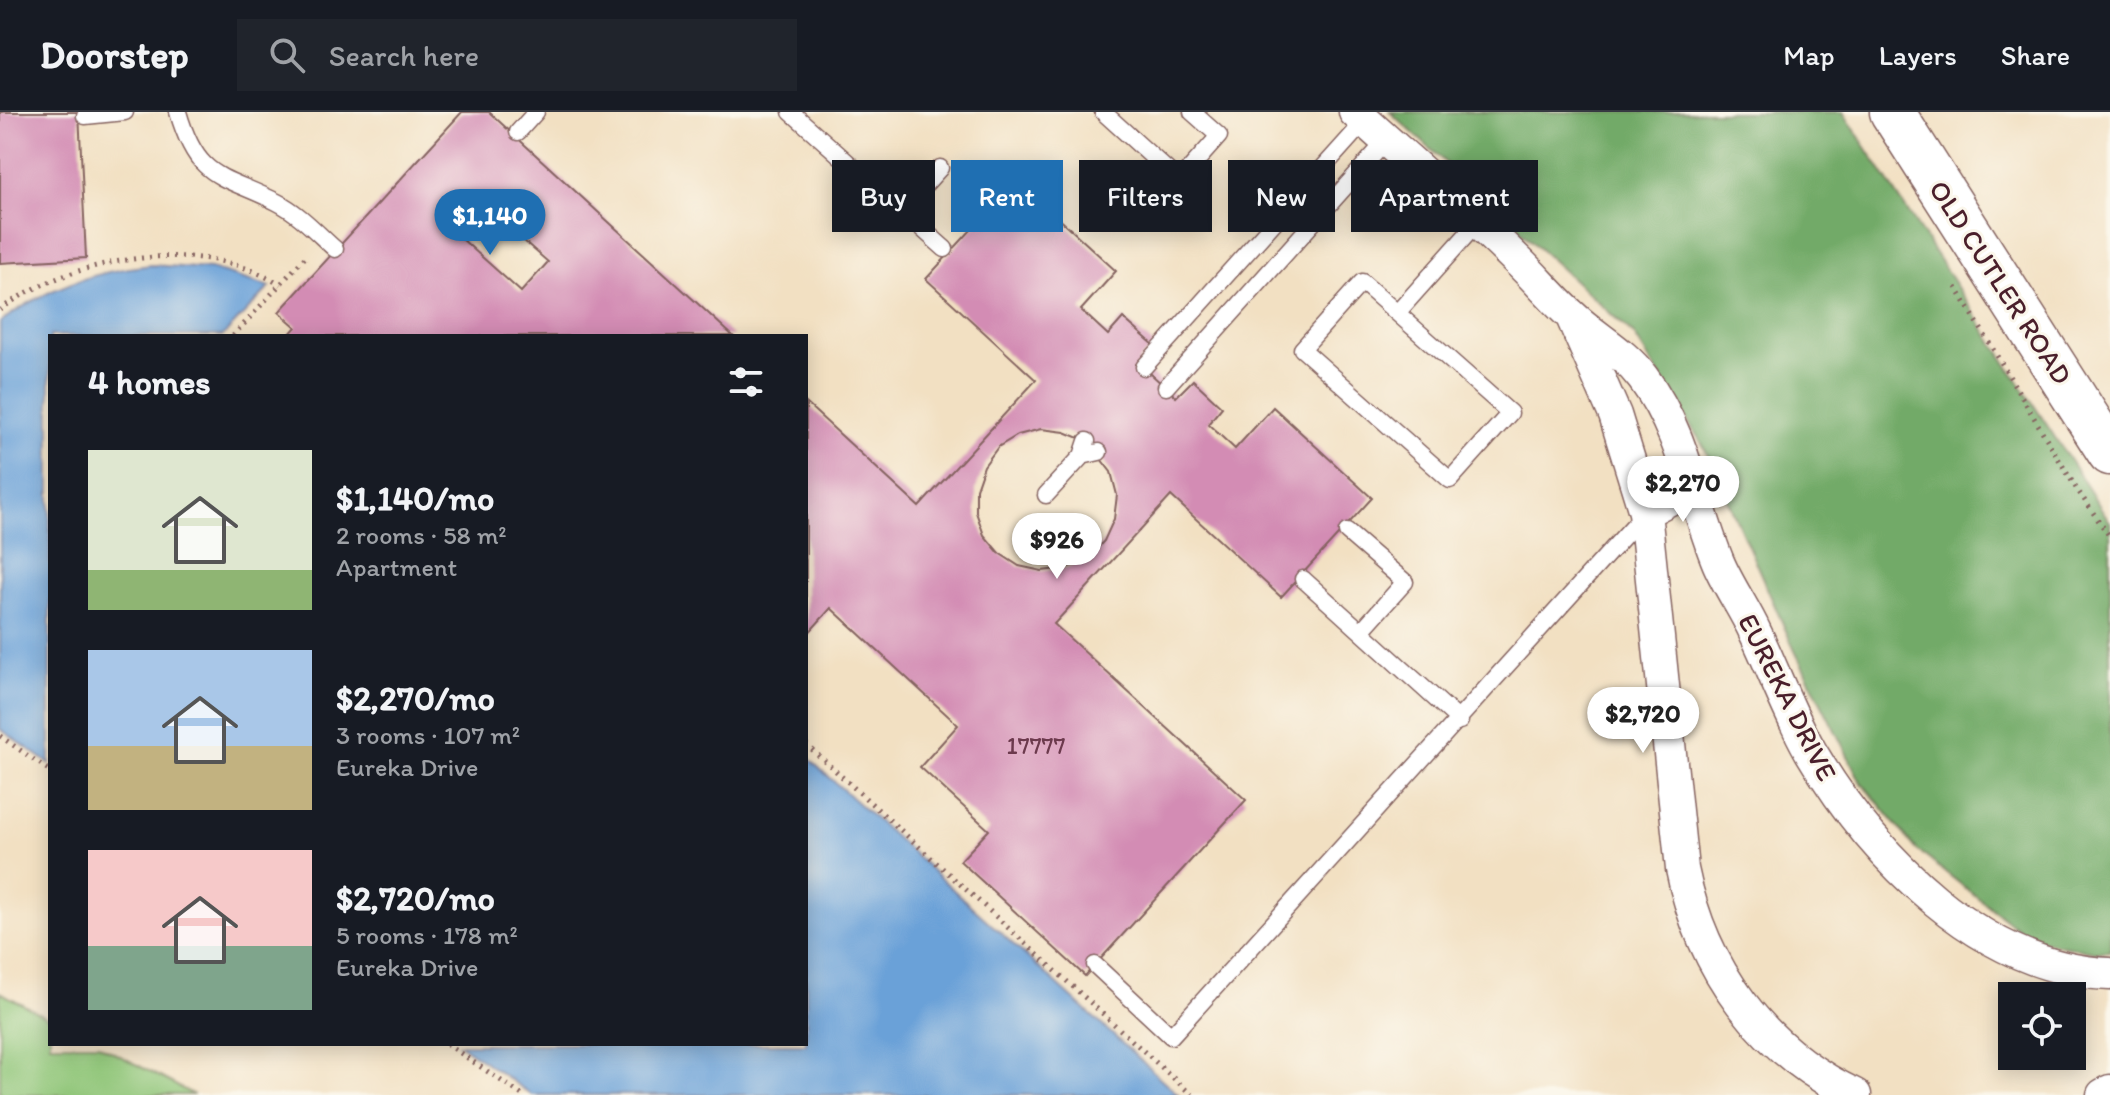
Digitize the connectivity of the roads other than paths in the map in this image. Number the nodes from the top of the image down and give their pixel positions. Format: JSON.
{"nodes":[{"id":1,"x":125,"y":112,"type":"edge"},
{"id":2,"x":178,"y":112,"type":"edge"},
{"id":3,"x":536,"y":112,"type":"edge"},
{"id":4,"x":791,"y":112,"type":"edge"},
{"id":5,"x":1103,"y":112,"type":"edge"},
{"id":6,"x":1192,"y":112,"type":"edge"},
{"id":7,"x":1892,"y":112,"type":"edge"},
{"id":8,"x":85,"y":116,"type":"dead end"},
{"id":9,"x":1369,"y":124,"type":"edge"},
{"id":10,"x":518,"y":132,"type":"dead end"},
{"id":11,"x":845,"y":160,"type":"edge"},
{"id":12,"x":1409,"y":160,"type":"edge"},
{"id":13,"x":940,"y":168,"type":"dead end"},
{"id":14,"x":935,"y":174,"type":"edge"},
{"id":15,"x":926,"y":232,"type":"edge"},
{"id":16,"x":1469,"y":232,"type":"edge"},
{"id":17,"x":1488,"y":232,"type":"edge"},
{"id":18,"x":335,"y":249,"type":"dead end"},
{"id":19,"x":945,"y":249,"type":"dead end"},
{"id":20,"x":1397,"y":313,"type":"junction"},
{"id":21,"x":1571,"y":316,"type":"junction"},
{"id":22,"x":1144,"y":367,"type":"dead end"},
{"id":23,"x":1166,"y":387,"type":"dead end"},
{"id":24,"x":1089,"y":450,"type":"dead end"},
{"id":25,"x":2110,"y":453,"type":"edge"},
{"id":26,"x":1694,"y":486,"type":"junction"},
{"id":27,"x":1046,"y":495,"type":"dead end"},
{"id":28,"x":1645,"y":512,"type":"junction"},
{"id":29,"x":1347,"y":532,"type":"dead end"},
{"id":30,"x":1303,"y":579,"type":"dead end"},
{"id":31,"x":1361,"y":631,"type":"junction"},
{"id":32,"x":1460,"y":721,"type":"junction"},
{"id":33,"x":1095,"y":965,"type":"dead end"},
{"id":34,"x":2110,"y":974,"type":"edge"},
{"id":35,"x":2110,"y":1091,"type":"edge"},
{"id":36,"x":1855,"y":1095,"type":"edge"},
{"id":37,"x":2103,"y":1095,"type":"edge"}],
"edges":[{"from":1,"to":8,"type":"lane"},
{"from":2,"to":18,"type":"lane"},
{"from":3,"to":10,"type":"lane"},
{"from":4,"to":11,"type":"lane"},
{"from":5,"to":6,"type":"lane"},
{"from":7,"to":25,"type":"main road","name":"OLD CUTLER ROAD"},
{"from":9,"to":12,"type":"street","name":"EUREKA DRIVE"},
{"from":9,"to":22,"type":"lane"},
{"from":9,"to":23,"type":"lane"},
{"from":13,"to":14,"type":"lane"},
{"from":15,"to":19,"type":"lane"},
{"from":16,"to":20,"type":"lane"},
{"from":17,"to":21,"type":"street","name":"EUREKA DRIVE"},
{"from":20,"to":20,"type":"lane"},
{"from":21,"to":26,"type":"street","name":"EUREKA DRIVE"},
{"from":21,"to":28,"type":"street","name":"EUREKA DRIVE"},
{"from":24,"to":27,"type":"lane"},
{"from":26,"to":28,"type":"street"},
{"from":26,"to":34,"type":"street","name":"EUREKA DRIVE"},
{"from":28,"to":32,"type":"lane"},
{"from":28,"to":36,"type":"street","name":"EUREKA DRIVE"},
{"from":29,"to":31,"type":"lane"},
{"from":30,"to":31,"type":"lane"},
{"from":31,"to":32,"type":"lane"},
{"from":32,"to":33,"type":"lane"},
{"from":35,"to":37,"type":"street"}]}
